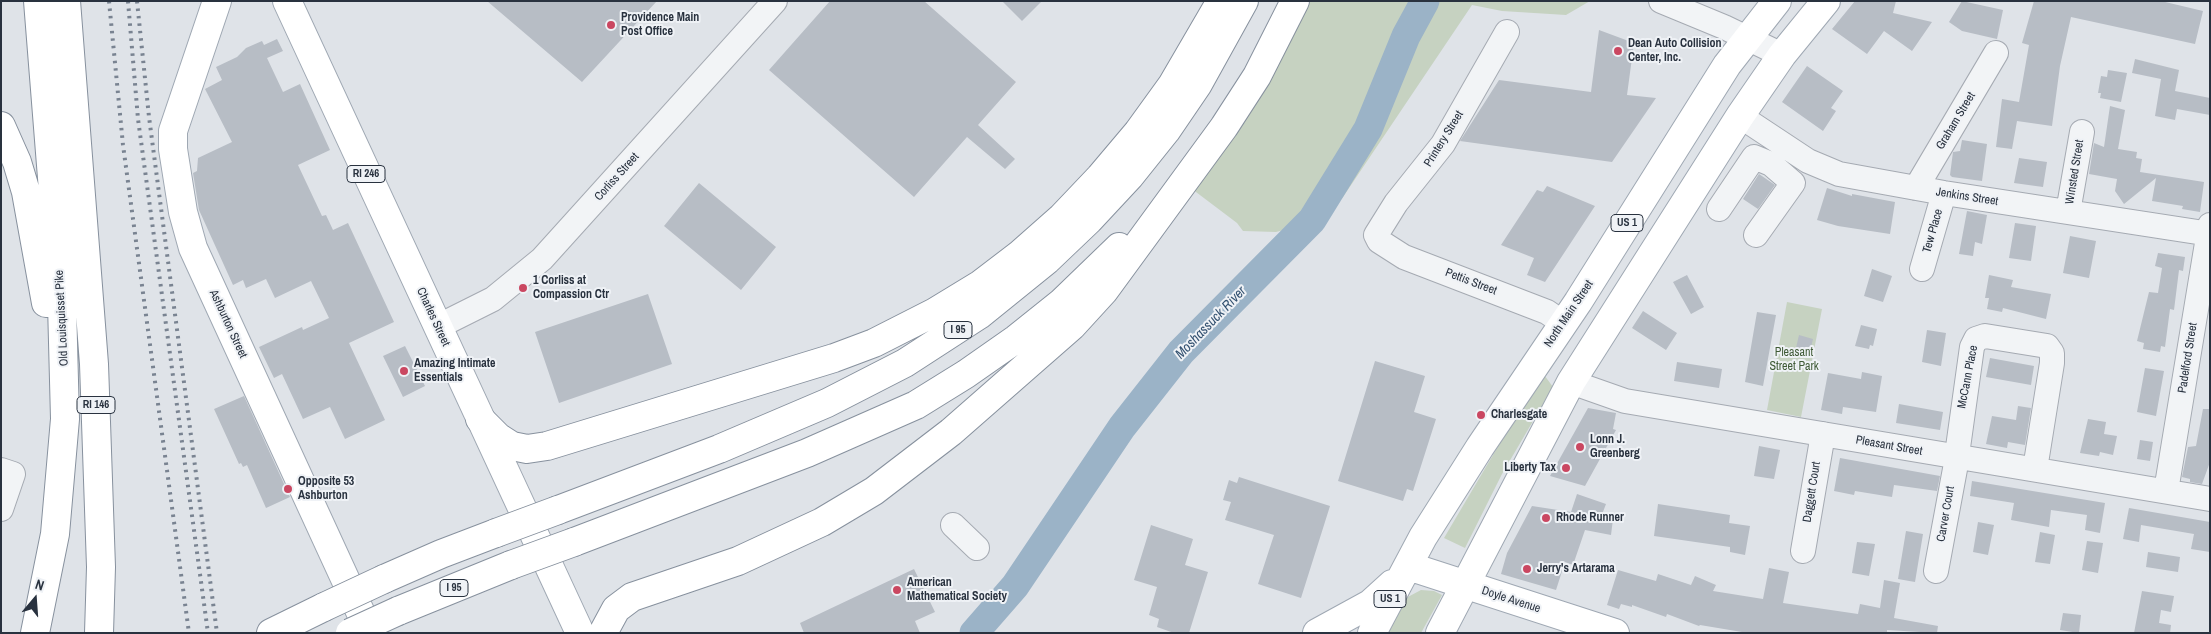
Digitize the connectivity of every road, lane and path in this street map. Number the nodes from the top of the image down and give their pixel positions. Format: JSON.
{"nodes":[{"id":1,"x":38,"y":1,"type":"edge"},
{"id":2,"x":66,"y":1,"type":"edge"},
{"id":3,"x":276,"y":1,"type":"edge"},
{"id":4,"x":775,"y":1,"type":"edge"},
{"id":5,"x":1221,"y":1,"type":"edge"},
{"id":6,"x":1244,"y":1,"type":"edge"},
{"id":7,"x":1295,"y":1,"type":"edge"},
{"id":8,"x":1661,"y":1,"type":"edge"},
{"id":9,"x":1777,"y":1,"type":"edge"},
{"id":10,"x":1826,"y":1,"type":"edge"},
{"id":11,"x":217,"y":3,"type":"edge"},
{"id":12,"x":291,"y":12,"type":"edge"},
{"id":13,"x":1506,"y":32,"type":"dead end"},
{"id":14,"x":1747,"y":37,"type":"junction"},
{"id":15,"x":1996,"y":53,"type":"dead end"},
{"id":16,"x":1782,"y":55,"type":"junction"},
{"id":17,"x":1740,"y":116,"type":"junction"},
{"id":18,"x":1,"y":126,"type":"edge"},
{"id":19,"x":2082,"y":132,"type":"dead end"},
{"id":20,"x":1188,"y":176,"type":"junction"},
{"id":21,"x":1916,"y":188,"type":"junction"},
{"id":22,"x":1944,"y":193,"type":"junction"},
{"id":23,"x":1719,"y":209,"type":"dead end"},
{"id":24,"x":2068,"y":212,"type":"junction"},
{"id":25,"x":2209,"y":231,"type":"edge"},
{"id":26,"x":1756,"y":235,"type":"dead end"},
{"id":27,"x":1379,"y":241,"type":"joint"},
{"id":28,"x":1922,"y":270,"type":"dead end"},
{"id":29,"x":1563,"y":323,"type":"junction"},
{"id":30,"x":437,"y":327,"type":"junction"},
{"id":31,"x":1571,"y":382,"type":"junction"},
{"id":32,"x":480,"y":420,"type":"junction"},
{"id":33,"x":1824,"y":434,"type":"junction"},
{"id":34,"x":64,"y":448,"type":"junction"},
{"id":35,"x":1955,"y":458,"type":"junction"},
{"id":36,"x":2035,"y":469,"type":"junction"},
{"id":37,"x":7,"y":472,"type":"edge"},
{"id":38,"x":2166,"y":492,"type":"junction"},
{"id":39,"x":2210,"y":499,"type":"edge"},
{"id":40,"x":1,"y":509,"type":"edge"},
{"id":41,"x":953,"y":526,"type":"dead end"},
{"id":42,"x":976,"y":548,"type":"dead end"},
{"id":43,"x":1803,"y":551,"type":"dead end"},
{"id":44,"x":1408,"y":566,"type":"junction"},
{"id":45,"x":1936,"y":570,"type":"dead end"},
{"id":46,"x":1465,"y":585,"type":"junction"},
{"id":47,"x":35,"y":633,"type":"edge"},
{"id":48,"x":99,"y":633,"type":"edge"},
{"id":49,"x":271,"y":633,"type":"edge"},
{"id":50,"x":350,"y":633,"type":"edge"},
{"id":51,"x":370,"y":633,"type":"edge"},
{"id":52,"x":580,"y":633,"type":"edge"},
{"id":53,"x":603,"y":633,"type":"edge"},
{"id":54,"x":1317,"y":633,"type":"edge"},
{"id":55,"x":1372,"y":633,"type":"edge"},
{"id":56,"x":1440,"y":633,"type":"edge"},
{"id":57,"x":1615,"y":633,"type":"edge"}],
"edges":[{"from":1,"to":34,"type":"main road","name":"Old Louisquisset Pike","number":"RI 146"},
{"from":2,"to":48,"type":"main road","number":"RI 146"},
{"from":3,"to":12,"type":"main road","name":"Charles Street"},
{"from":4,"to":30,"type":"street","name":"Corliss Street"},
{"from":5,"to":32,"type":"main road"},
{"from":6,"to":49,"type":"main road","number":"I 95","bridge":true},
{"from":7,"to":20,"type":"main road","number":"I 95"},
{"from":8,"to":14,"type":"street"},
{"from":9,"to":14,"type":"main road","name":"North Main Street","number":"US 1"},
{"from":10,"to":16,"type":"main road"},
{"from":11,"to":51,"type":"main road","name":"Ashburton Street"},
{"from":12,"to":30,"type":"main road","name":"Charles Street","number":"RI 246"},
{"from":13,"to":27,"type":"street","name":"Printery Street"},
{"from":14,"to":16,"type":"street"},
{"from":14,"to":29,"type":"main road","name":"North Main Street","number":"US 1"},
{"from":15,"to":21,"type":"street","name":"Graham Street"},
{"from":16,"to":17,"type":"main road"},
{"from":17,"to":21,"type":"street","name":"Jenkins Street"},
{"from":17,"to":31,"type":"main road"},
{"from":18,"to":34,"type":"main road"},
{"from":19,"to":24,"type":"street","name":"Winsted Street"},
{"from":20,"to":50,"type":"main road","number":"I 95","bridge":true},
{"from":20,"to":53,"type":"main road"},
{"from":21,"to":22,"type":"street","name":"Jenkins Street"},
{"from":22,"to":24,"type":"street","name":"Jenkins Street"},
{"from":22,"to":28,"type":"street","name":"Tew Place"},
{"from":23,"to":26,"type":"street"},
{"from":24,"to":25,"type":"street","name":"Jenkins Street"},
{"from":25,"to":38,"type":"street","name":"Padelford Street"},
{"from":27,"to":29,"type":"street","name":"Pettis Street"},
{"from":29,"to":44,"type":"main road","name":"North Main Street","number":"US 1"},
{"from":30,"to":32,"type":"main road","name":"Charles Street","number":"RI 246"},
{"from":31,"to":33,"type":"street","name":"Pleasant Street"},
{"from":31,"to":46,"type":"main road"},
{"from":32,"to":52,"type":"main road","name":"Charles Street","number":"RI 246"},
{"from":33,"to":35,"type":"street","name":"Pleasant Street"},
{"from":33,"to":43,"type":"street","name":"Daggett Court"},
{"from":34,"to":47,"type":"main road","name":"Old Louisquisset Pike","number":"RI 146"},
{"from":35,"to":36,"type":"street","name":"Pleasant Street"},
{"from":35,"to":36,"type":"street","name":"McCann Place"},
{"from":35,"to":45,"type":"street","name":"Carver Court"},
{"from":36,"to":38,"type":"street","name":"Pleasant Street"},
{"from":37,"to":40,"type":"street"},
{"from":38,"to":39,"type":"street","name":"Pleasant Street"},
{"from":41,"to":42,"type":"street"},
{"from":44,"to":46,"type":"main road","name":"Doyle Avenue"},
{"from":44,"to":54,"type":"main road"},
{"from":44,"to":55,"type":"main road","name":"North Main Street","number":"US 1"},
{"from":46,"to":56,"type":"main road"},
{"from":46,"to":57,"type":"main road","name":"Doyle Avenue"}]}
